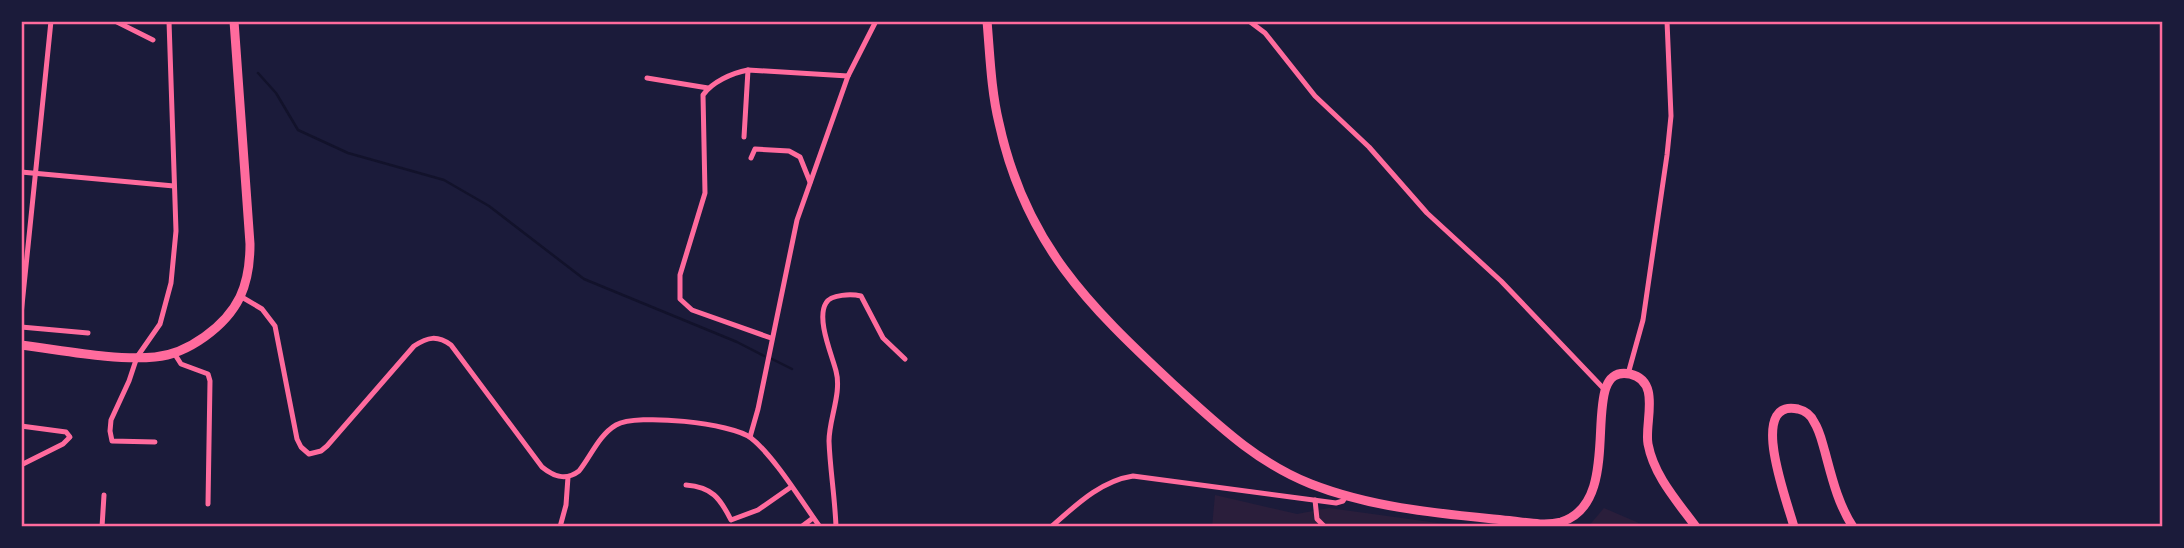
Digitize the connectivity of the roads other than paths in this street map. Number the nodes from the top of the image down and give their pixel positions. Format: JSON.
{"nodes":[{"id":1,"x":51,"y":21,"type":"edge"},
{"id":2,"x":115,"y":21,"type":"edge"},
{"id":3,"x":169,"y":21,"type":"edge"},
{"id":4,"x":234,"y":21,"type":"edge"},
{"id":5,"x":876,"y":21,"type":"edge"},
{"id":6,"x":987,"y":21,"type":"edge"},
{"id":7,"x":1250,"y":21,"type":"edge"},
{"id":8,"x":1667,"y":21,"type":"edge"},
{"id":9,"x":153,"y":40,"type":"dead end"},
{"id":10,"x":748,"y":69,"type":"junction"},
{"id":11,"x":848,"y":76,"type":"junction"},
{"id":12,"x":647,"y":78,"type":"dead end"},
{"id":13,"x":708,"y":88,"type":"junction"},
{"id":14,"x":744,"y":137,"type":"dead end"},
{"id":15,"x":751,"y":158,"type":"dead end"},
{"id":16,"x":21,"y":172,"type":"edge"},
{"id":17,"x":36,"y":174,"type":"junction"},
{"id":18,"x":810,"y":182,"type":"junction"},
{"id":19,"x":174,"y":186,"type":"junction"},
{"id":20,"x":240,"y":296,"type":"junction"},
{"id":21,"x":21,"y":315,"type":"edge"},
{"id":22,"x":21,"y":327,"type":"edge"},
{"id":23,"x":88,"y":333,"type":"dead end"},
{"id":24,"x":771,"y":338,"type":"junction"},
{"id":25,"x":21,"y":345,"type":"edge"},
{"id":26,"x":174,"y":353,"type":"junction"},
{"id":27,"x":136,"y":357,"type":"junction"},
{"id":28,"x":905,"y":359,"type":"dead end"},
{"id":29,"x":1628,"y":374,"type":"junction"},
{"id":30,"x":1604,"y":389,"type":"junction"},
{"id":31,"x":21,"y":426,"type":"edge"},
{"id":32,"x":750,"y":437,"type":"junction"},
{"id":33,"x":155,"y":442,"type":"dead end"},
{"id":34,"x":21,"y":465,"type":"edge"},
{"id":35,"x":568,"y":477,"type":"junction"},
{"id":36,"x":686,"y":485,"type":"dead end"},
{"id":37,"x":791,"y":487,"type":"junction"},
{"id":38,"x":103,"y":495,"type":"dead end"},
{"id":39,"x":1346,"y":496,"type":"junction"},
{"id":40,"x":1315,"y":500,"type":"junction"},
{"id":41,"x":208,"y":504,"type":"dead end"},
{"id":42,"x":813,"y":518,"type":"junction"},
{"id":43,"x":102,"y":527,"type":"edge"},
{"id":44,"x":560,"y":527,"type":"edge"},
{"id":45,"x":801,"y":527,"type":"edge"},
{"id":46,"x":820,"y":527,"type":"edge"},
{"id":47,"x":836,"y":527,"type":"edge"},
{"id":48,"x":1051,"y":527,"type":"edge"},
{"id":49,"x":1325,"y":527,"type":"edge"},
{"id":50,"x":1696,"y":527,"type":"edge"},
{"id":51,"x":1794,"y":527,"type":"edge"},
{"id":52,"x":1853,"y":527,"type":"edge"}],
"edges":[{"from":1,"to":17,"type":"street"},
{"from":2,"to":9,"type":"street"},
{"from":3,"to":19,"type":"street"},
{"from":4,"to":20,"type":"main road"},
{"from":5,"to":11,"type":"street"},
{"from":6,"to":39,"type":"main road"},
{"from":7,"to":30,"type":"street"},
{"from":8,"to":29,"type":"street"},
{"from":10,"to":11,"type":"street"},
{"from":10,"to":13,"type":"street"},
{"from":10,"to":14,"type":"street"},
{"from":11,"to":18,"type":"street"},
{"from":12,"to":13,"type":"street"},
{"from":13,"to":24,"type":"street"},
{"from":15,"to":18,"type":"street"},
{"from":16,"to":17,"type":"street"},
{"from":17,"to":19,"type":"street"},
{"from":17,"to":21,"type":"street"},
{"from":18,"to":24,"type":"street"},
{"from":19,"to":27,"type":"street"},
{"from":20,"to":26,"type":"main road"},
{"from":20,"to":35,"type":"street"},
{"from":22,"to":23,"type":"street"},
{"from":24,"to":32,"type":"street"},
{"from":25,"to":27,"type":"main road"},
{"from":26,"to":27,"type":"main road"},
{"from":26,"to":41,"type":"street"},
{"from":27,"to":33,"type":"street"},
{"from":28,"to":47,"type":"street"},
{"from":29,"to":30,"type":"main road"},
{"from":29,"to":50,"type":"main road"},
{"from":30,"to":39,"type":"main road"},
{"from":31,"to":34,"type":"street"},
{"from":32,"to":35,"type":"street"},
{"from":32,"to":37,"type":"street"},
{"from":35,"to":44,"type":"street"},
{"from":36,"to":37,"type":"street"},
{"from":37,"to":42,"type":"street"},
{"from":38,"to":43,"type":"street"},
{"from":39,"to":40,"type":"street"},
{"from":40,"to":48,"type":"street"},
{"from":40,"to":49,"type":"street"},
{"from":42,"to":45,"type":"street"},
{"from":42,"to":46,"type":"street"},
{"from":51,"to":52,"type":"main road"}]}
